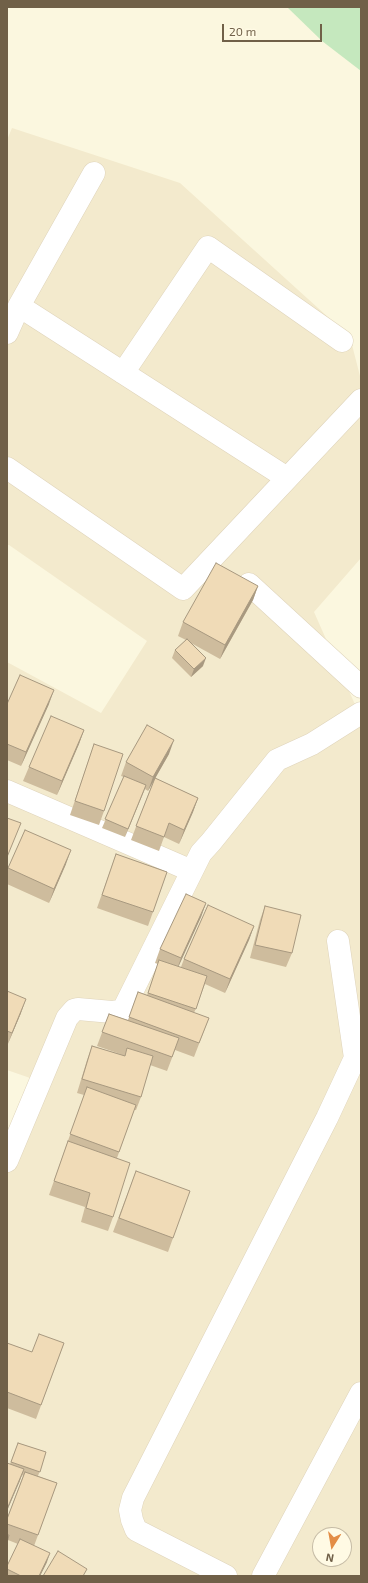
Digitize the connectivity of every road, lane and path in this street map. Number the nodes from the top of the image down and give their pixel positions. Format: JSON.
{"nodes":[{"id":1,"x":94,"y":173,"type":"dead end"},
{"id":2,"x":19,"y":306,"type":"junction"},
{"id":3,"x":7,"y":333,"type":"edge"},
{"id":4,"x":342,"y":341,"type":"dead end"},
{"id":5,"x":123,"y":373,"type":"junction"},
{"id":6,"x":361,"y":400,"type":"edge"},
{"id":7,"x":7,"y":468,"type":"edge"},
{"id":8,"x":287,"y":478,"type":"junction"},
{"id":9,"x":249,"y":584,"type":"edge"},
{"id":10,"x":361,"y":687,"type":"edge"},
{"id":11,"x":361,"y":713,"type":"edge"},
{"id":12,"x":7,"y":792,"type":"edge"},
{"id":13,"x":192,"y":871,"type":"junction"},
{"id":14,"x":338,"y":941,"type":"dead end"},
{"id":15,"x":358,"y":1059,"type":"edge"},
{"id":16,"x":7,"y":1161,"type":"edge"},
{"id":17,"x":361,"y":1393,"type":"edge"},
{"id":18,"x":226,"y":1576,"type":"edge"},
{"id":19,"x":263,"y":1576,"type":"edge"}],
"edges":[{"from":1,"to":2,"type":"street"},
{"from":2,"to":3,"type":"street"},
{"from":2,"to":5,"type":"street"},
{"from":4,"to":5,"type":"street"},
{"from":5,"to":8,"type":"street"},
{"from":6,"to":8,"type":"street"},
{"from":7,"to":8,"type":"street"},
{"from":9,"to":10,"type":"street"},
{"from":11,"to":13,"type":"street"},
{"from":12,"to":13,"type":"street"},
{"from":13,"to":16,"type":"street"},
{"from":14,"to":15,"type":"street"},
{"from":15,"to":18,"type":"street"},
{"from":17,"to":19,"type":"street"}]}
